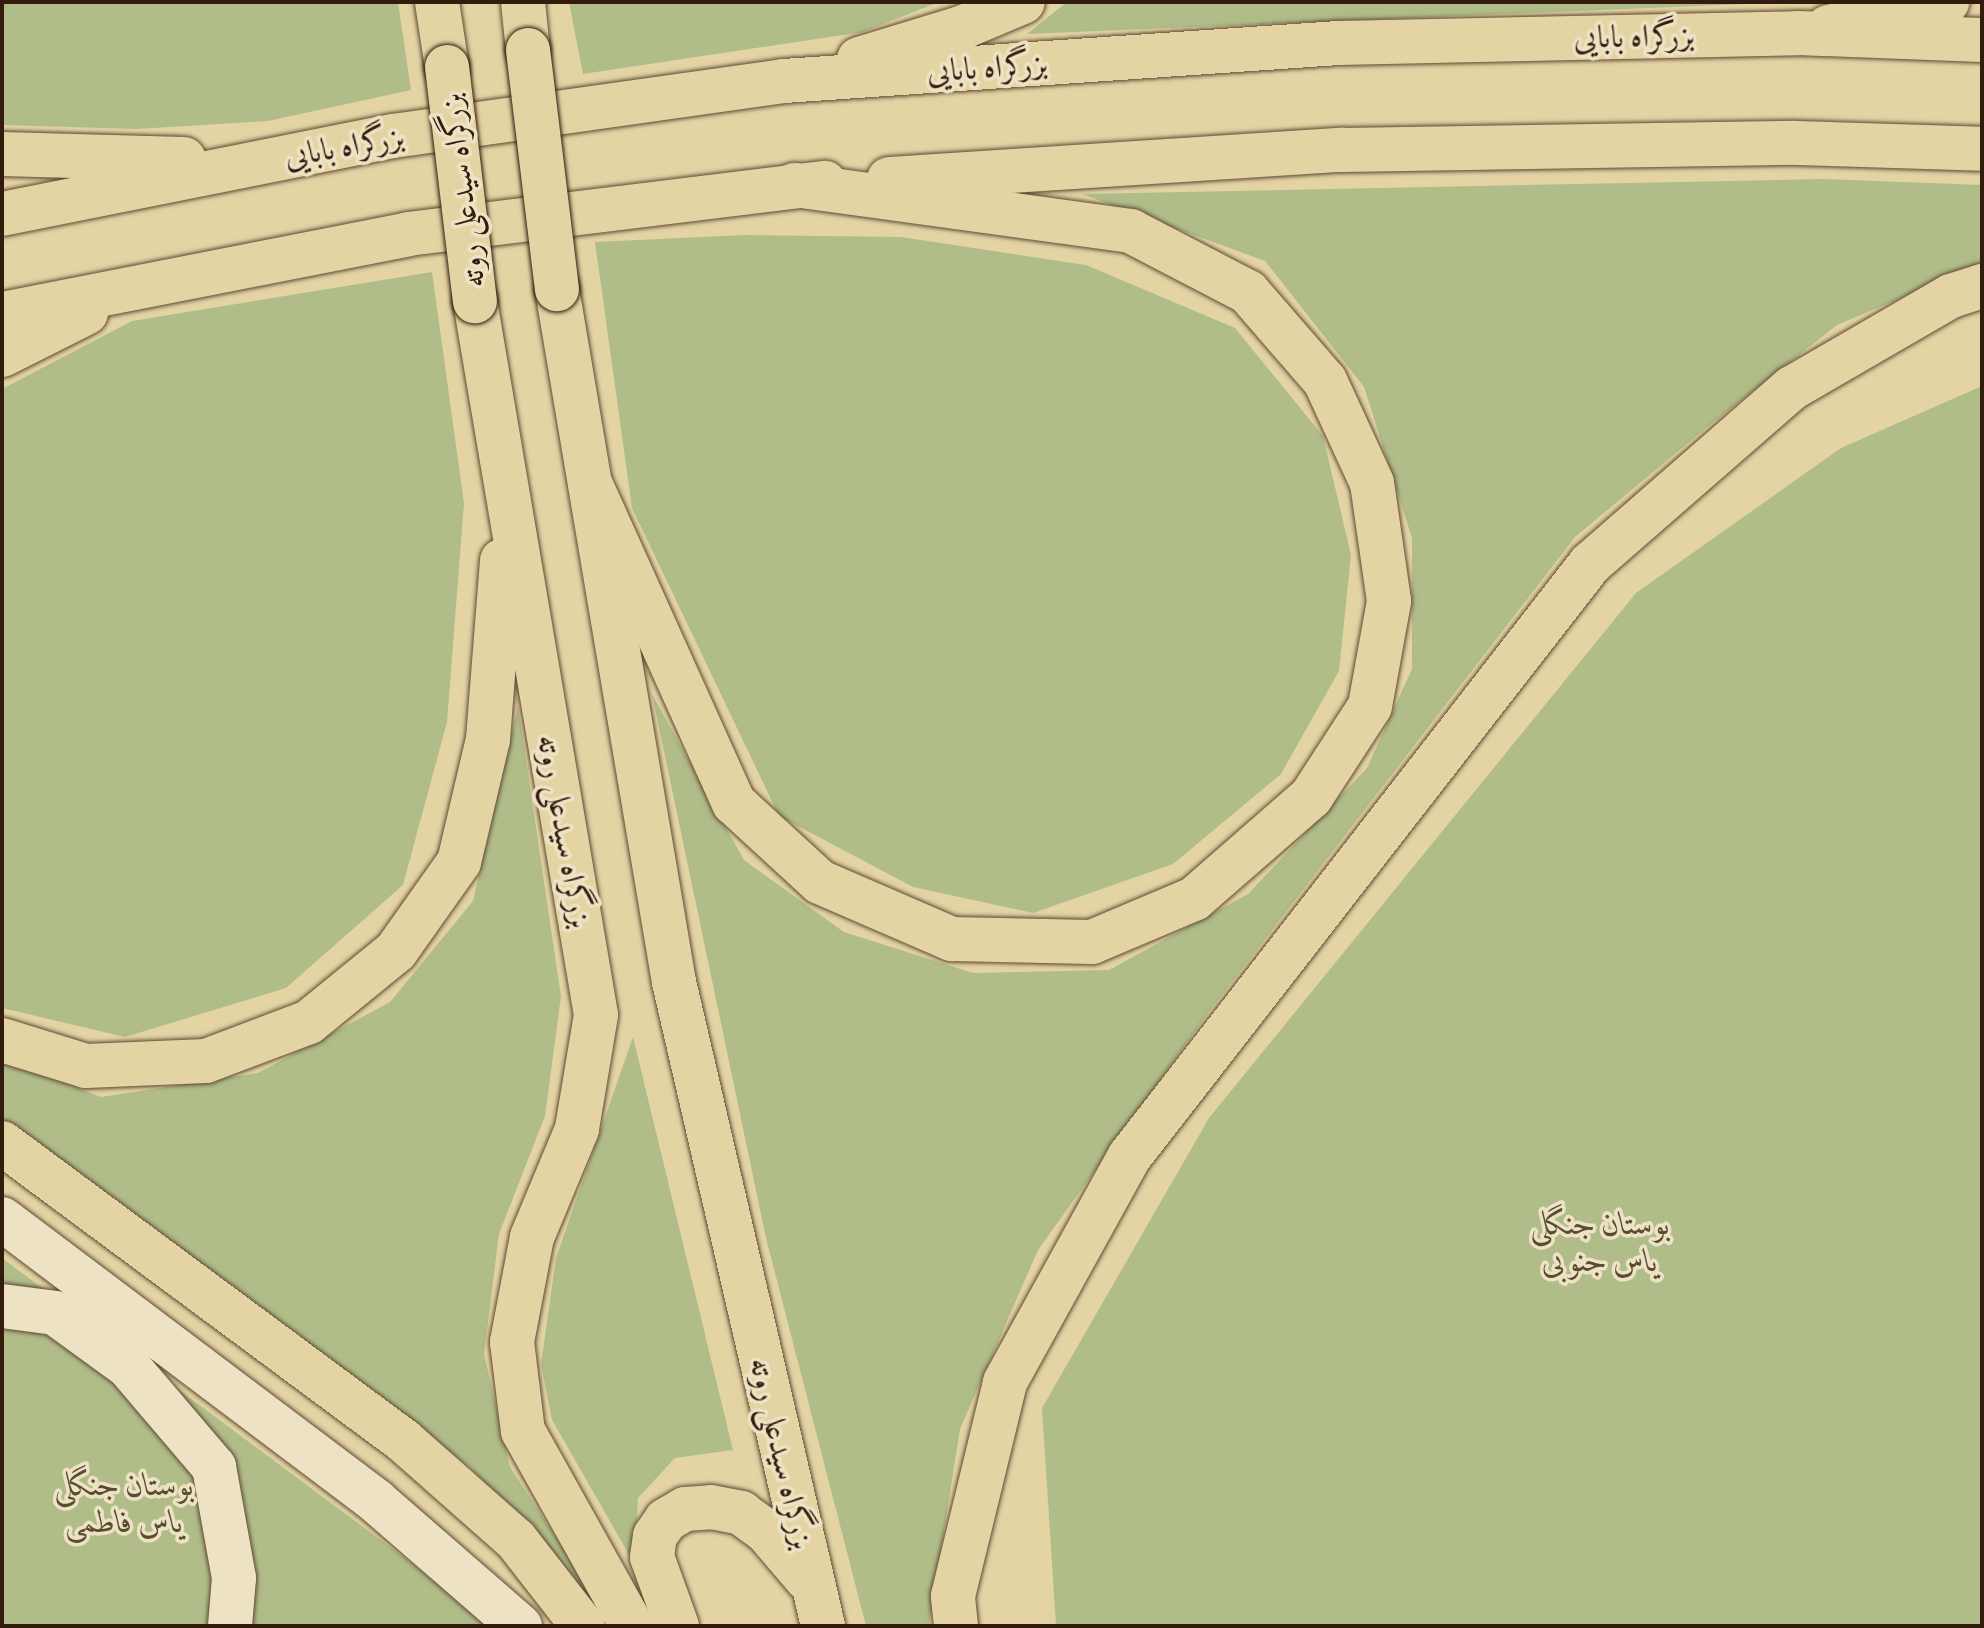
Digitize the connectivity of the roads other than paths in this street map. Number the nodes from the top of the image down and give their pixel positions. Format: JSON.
{"nodes":[{"id":1,"x":437,"y":2,"type":"edge"},
{"id":2,"x":523,"y":2,"type":"edge"},
{"id":3,"x":1023,"y":2,"type":"edge"},
{"id":4,"x":1947,"y":2,"type":"edge"},
{"id":5,"x":1798,"y":33,"type":"junction"},
{"id":6,"x":1982,"y":40,"type":"edge"},
{"id":7,"x":784,"y":81,"type":"junction"},
{"id":8,"x":1982,"y":149,"type":"edge"},
{"id":9,"x":2,"y":154,"type":"edge"},
{"id":10,"x":262,"y":161,"type":"junction"},
{"id":11,"x":794,"y":185,"type":"junction"},
{"id":12,"x":2,"y":214,"type":"edge"},
{"id":13,"x":1982,"y":286,"type":"edge"},
{"id":14,"x":138,"y":287,"type":"junction"},
{"id":15,"x":2,"y":314,"type":"edge"},
{"id":16,"x":2,"y":355,"type":"edge"},
{"id":17,"x":590,"y":483,"type":"junction"},
{"id":18,"x":507,"y":491,"type":"junction"},
{"id":19,"x":2,"y":1040,"type":"edge"},
{"id":20,"x":2,"y":1143,"type":"edge"},
{"id":21,"x":2,"y":1219,"type":"edge"},
{"id":22,"x":2,"y":1306,"type":"edge"},
{"id":23,"x":811,"y":1583,"type":"junction"},
{"id":24,"x":230,"y":1626,"type":"edge"},
{"id":25,"x":520,"y":1626,"type":"edge"},
{"id":26,"x":583,"y":1626,"type":"edge"},
{"id":27,"x":632,"y":1626,"type":"edge"},
{"id":28,"x":677,"y":1626,"type":"edge"},
{"id":29,"x":823,"y":1626,"type":"edge"},
{"id":30,"x":956,"y":1626,"type":"edge"}],
"edges":[{"from":1,"to":18,"type":"main road","name":"بزرگراه سیدعلی روته","bridge":true},
{"from":2,"to":17,"type":"main road","name":"بزرگراه سیدعلی روته","bridge":true},
{"from":3,"to":7,"type":"main road"},
{"from":4,"to":5,"type":"main road"},
{"from":5,"to":6,"type":"main road","name":"بزرگراه بابایی"},
{"from":5,"to":7,"type":"main road","name":"بزرگراه بابایی"},
{"from":7,"to":10,"type":"main road","name":"بزرگراه بابایی"},
{"from":8,"to":11,"type":"main road"},
{"from":9,"to":10,"type":"main road"},
{"from":10,"to":12,"type":"main road","name":"بزرگراه بابایی"},
{"from":11,"to":14,"type":"main road"},
{"from":11,"to":17,"type":"main road"},
{"from":13,"to":30,"type":"main road"},
{"from":14,"to":15,"type":"main road"},
{"from":14,"to":16,"type":"main road"},
{"from":17,"to":23,"type":"main road","name":"بزرگراه سیدعلی روته"},
{"from":18,"to":19,"type":"main road"},
{"from":18,"to":27,"type":"main road","name":"بزرگراه سیدعلی روته"},
{"from":20,"to":26,"type":"main road"},
{"from":21,"to":25,"type":"street"},
{"from":22,"to":24,"type":"street"},
{"from":23,"to":28,"type":"main road"},
{"from":23,"to":29,"type":"main road","name":"بزرگراه سیدعلی روته"}]}
